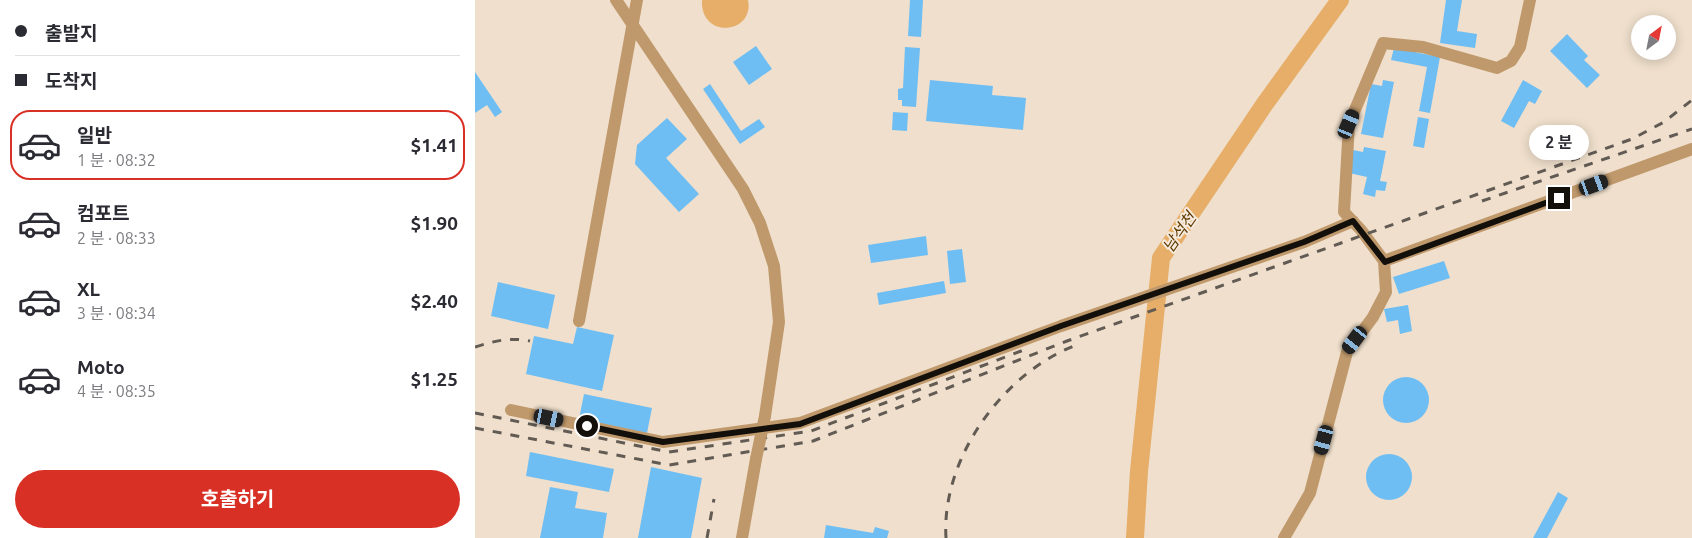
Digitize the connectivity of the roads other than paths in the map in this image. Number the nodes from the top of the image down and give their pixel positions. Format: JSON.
{"nodes":[{"id":1,"x":616,"y":0,"type":"edge"},
{"id":2,"x":637,"y":0,"type":"edge"},
{"id":3,"x":1530,"y":0,"type":"edge"},
{"id":4,"x":633,"y":24,"type":"junction"},
{"id":5,"x":1692,"y":149,"type":"edge"},
{"id":6,"x":1353,"y":221,"type":"junction"},
{"id":7,"x":1385,"y":262,"type":"junction"},
{"id":8,"x":579,"y":321,"type":"dead end"},
{"id":9,"x":511,"y":410,"type":"dead end"},
{"id":10,"x":742,"y":538,"type":"edge"},
{"id":11,"x":1284,"y":538,"type":"edge"}],
"edges":[{"from":1,"to":4,"type":"lane"},
{"from":2,"to":4,"type":"lane"},
{"from":3,"to":6,"type":"lane"},
{"from":4,"to":8,"type":"lane"},
{"from":4,"to":10,"type":"lane","bridge":true},
{"from":5,"to":7,"type":"lane"},
{"from":6,"to":7,"type":"lane"},
{"from":6,"to":9,"type":"lane"},
{"from":7,"to":11,"type":"lane"}]}
